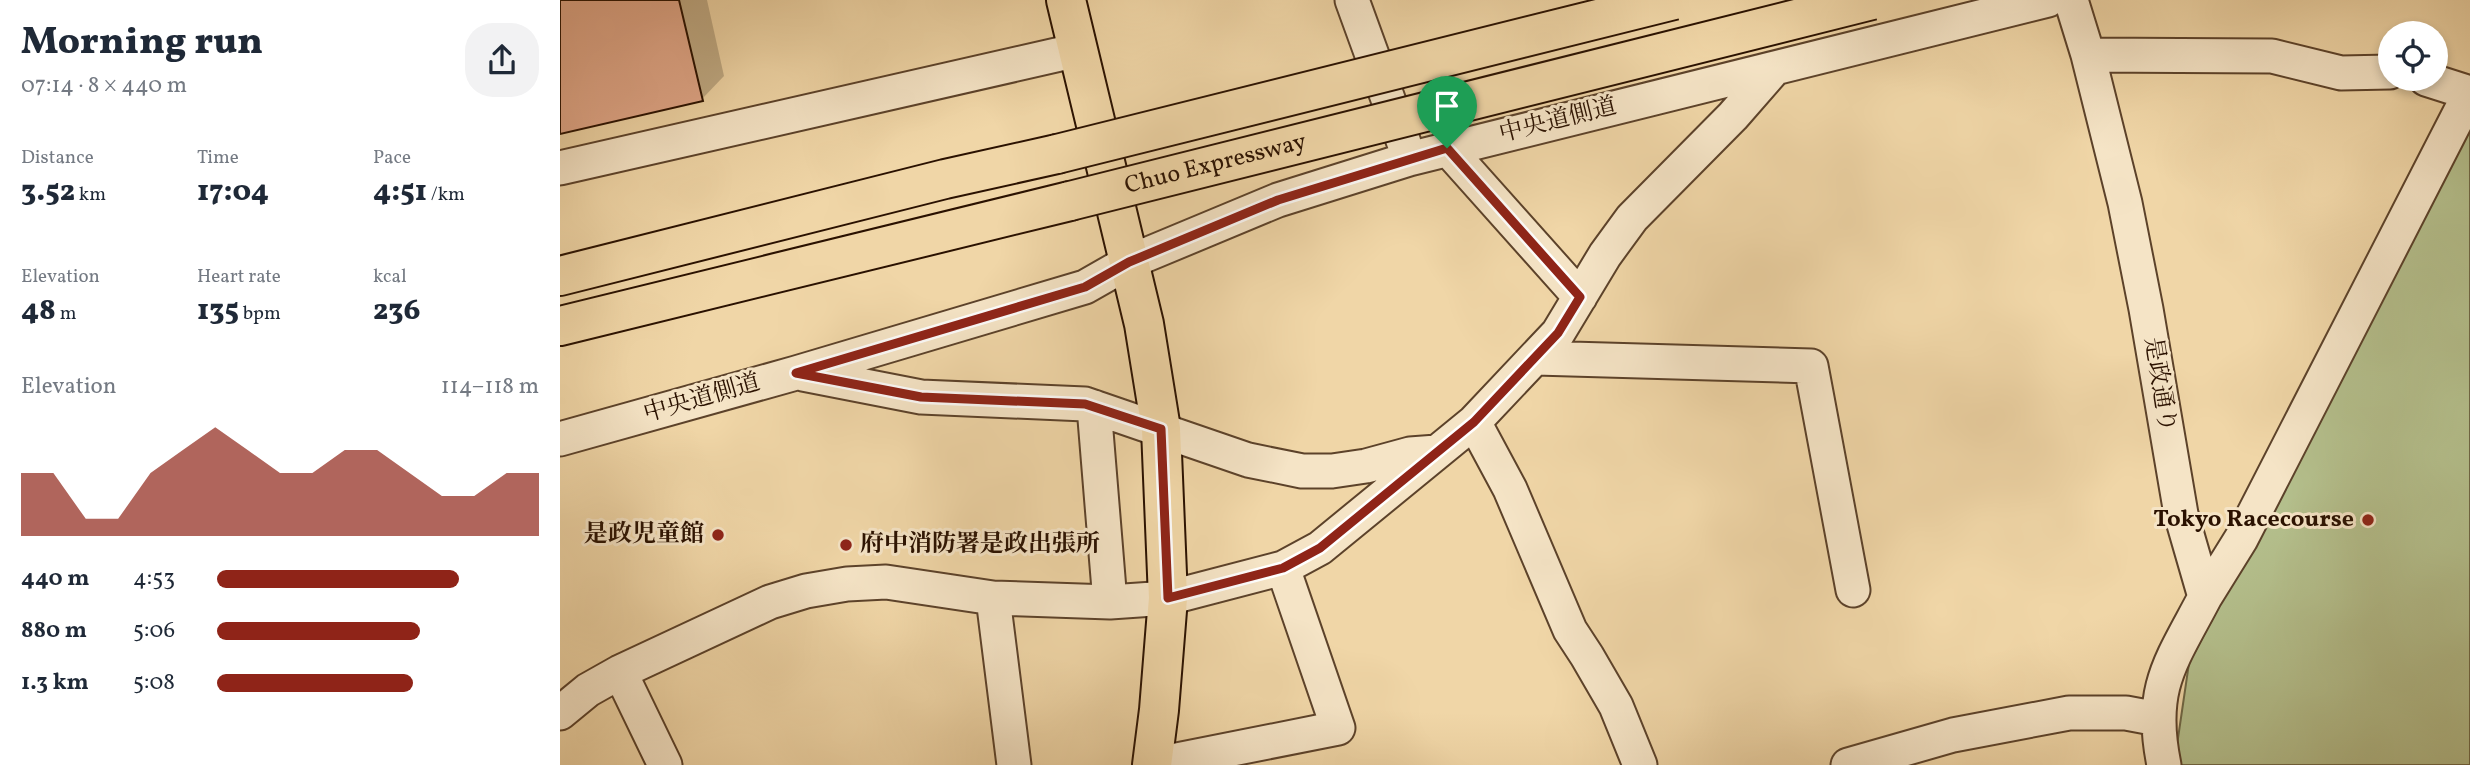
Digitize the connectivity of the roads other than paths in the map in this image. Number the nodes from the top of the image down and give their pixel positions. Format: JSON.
{"nodes":[{"id":1,"x":1066,"y":0,"type":"edge"},
{"id":2,"x":1352,"y":0,"type":"edge"},
{"id":3,"x":1674,"y":0,"type":"edge"},
{"id":4,"x":1872,"y":0,"type":"edge"},
{"id":5,"x":2048,"y":0,"type":"edge"},
{"id":6,"x":2071,"y":0,"type":"edge"},
{"id":7,"x":1078,"y":50,"type":"junction"},
{"id":8,"x":2088,"y":55,"type":"junction"},
{"id":9,"x":1774,"y":69,"type":"junction"},
{"id":10,"x":2378,"y":72,"type":"edge"},
{"id":11,"x":2448,"y":86,"type":"edge"},
{"id":12,"x":2470,"y":93,"type":"edge"},
{"id":13,"x":1447,"y":148,"type":"junction"},
{"id":14,"x":1409,"y":159,"type":"junction"},
{"id":15,"x":560,"y":168,"type":"edge"},
{"id":16,"x":945,"y":179,"type":"junction"},
{"id":17,"x":977,"y":223,"type":"junction"},
{"id":18,"x":560,"y":259,"type":"edge"},
{"id":19,"x":1129,"y":262,"type":"junction"},
{"id":20,"x":560,"y":276,"type":"edge"},
{"id":21,"x":1580,"y":297,"type":"junction"},
{"id":22,"x":560,"y":326,"type":"edge"},
{"id":23,"x":560,"y":350,"type":"edge"},
{"id":24,"x":1536,"y":358,"type":"junction"},
{"id":25,"x":796,"y":373,"type":"junction"},
{"id":26,"x":1094,"y":407,"type":"junction"},
{"id":27,"x":1474,"y":422,"type":"junction"},
{"id":28,"x":1161,"y":429,"type":"junction"},
{"id":29,"x":560,"y":439,"type":"edge"},
{"id":30,"x":1437,"y":452,"type":"junction"},
{"id":31,"x":1283,"y":568,"type":"junction"},
{"id":32,"x":1853,"y":590,"type":"dead end"},
{"id":33,"x":2205,"y":597,"type":"junction"},
{"id":34,"x":993,"y":598,"type":"junction"},
{"id":35,"x":1168,"y":598,"type":"junction"},
{"id":36,"x":1110,"y":602,"type":"junction"},
{"id":37,"x":620,"y":672,"type":"junction"},
{"id":38,"x":560,"y":713,"type":"edge"},
{"id":39,"x":2158,"y":719,"type":"junction"},
{"id":40,"x":665,"y":765,"type":"edge"},
{"id":41,"x":1014,"y":765,"type":"edge"},
{"id":42,"x":1152,"y":765,"type":"edge"},
{"id":43,"x":1640,"y":765,"type":"edge"},
{"id":44,"x":1847,"y":765,"type":"edge"},
{"id":45,"x":2164,"y":765,"type":"edge"}],
"edges":[{"from":1,"to":7,"type":"main road"},
{"from":2,"to":14,"type":"street"},
{"from":3,"to":16,"type":"main road","name":"Chuo Expressway","bridge":true},
{"from":4,"to":17,"type":"main road","name":"Chuo Expressway","bridge":true},
{"from":5,"to":9,"type":"street","name":"中央道側道"},
{"from":6,"to":8,"type":"street","name":"是政通り"},
{"from":7,"to":15,"type":"street"},
{"from":7,"to":19,"type":"main road"},
{"from":8,"to":10,"type":"street"},
{"from":8,"to":33,"type":"street","name":"是政通り"},
{"from":9,"to":13,"type":"street","name":"中央道側道"},
{"from":9,"to":21,"type":"street"},
{"from":11,"to":12,"type":"street"},
{"from":12,"to":33,"type":"street"},
{"from":13,"to":14,"type":"street","name":"中央道側道"},
{"from":13,"to":21,"type":"street"},
{"from":14,"to":19,"type":"street","name":"中央道側道"},
{"from":16,"to":18,"type":"main road"},
{"from":16,"to":20,"type":"main road","name":"Chuo Expressway"},
{"from":17,"to":22,"type":"main road","name":"Chuo Expressway"},
{"from":17,"to":23,"type":"main road"},
{"from":19,"to":25,"type":"street","name":"中央道側道"},
{"from":19,"to":28,"type":"main road"},
{"from":21,"to":24,"type":"street"},
{"from":24,"to":27,"type":"street"},
{"from":24,"to":32,"type":"street"},
{"from":25,"to":26,"type":"street"},
{"from":25,"to":29,"type":"street","name":"中央道側道"},
{"from":26,"to":28,"type":"street"},
{"from":26,"to":36,"type":"street"},
{"from":27,"to":30,"type":"street"},
{"from":27,"to":43,"type":"street"},
{"from":28,"to":30,"type":"street"},
{"from":28,"to":35,"type":"main road"},
{"from":30,"to":31,"type":"street"},
{"from":31,"to":35,"type":"street"},
{"from":31,"to":42,"type":"street"},
{"from":33,"to":39,"type":"street"},
{"from":34,"to":36,"type":"street"},
{"from":34,"to":37,"type":"street"},
{"from":34,"to":41,"type":"street"},
{"from":35,"to":36,"type":"street"},
{"from":35,"to":42,"type":"main road"},
{"from":37,"to":38,"type":"street"},
{"from":37,"to":40,"type":"street"},
{"from":39,"to":44,"type":"street"},
{"from":39,"to":45,"type":"street"}]}
